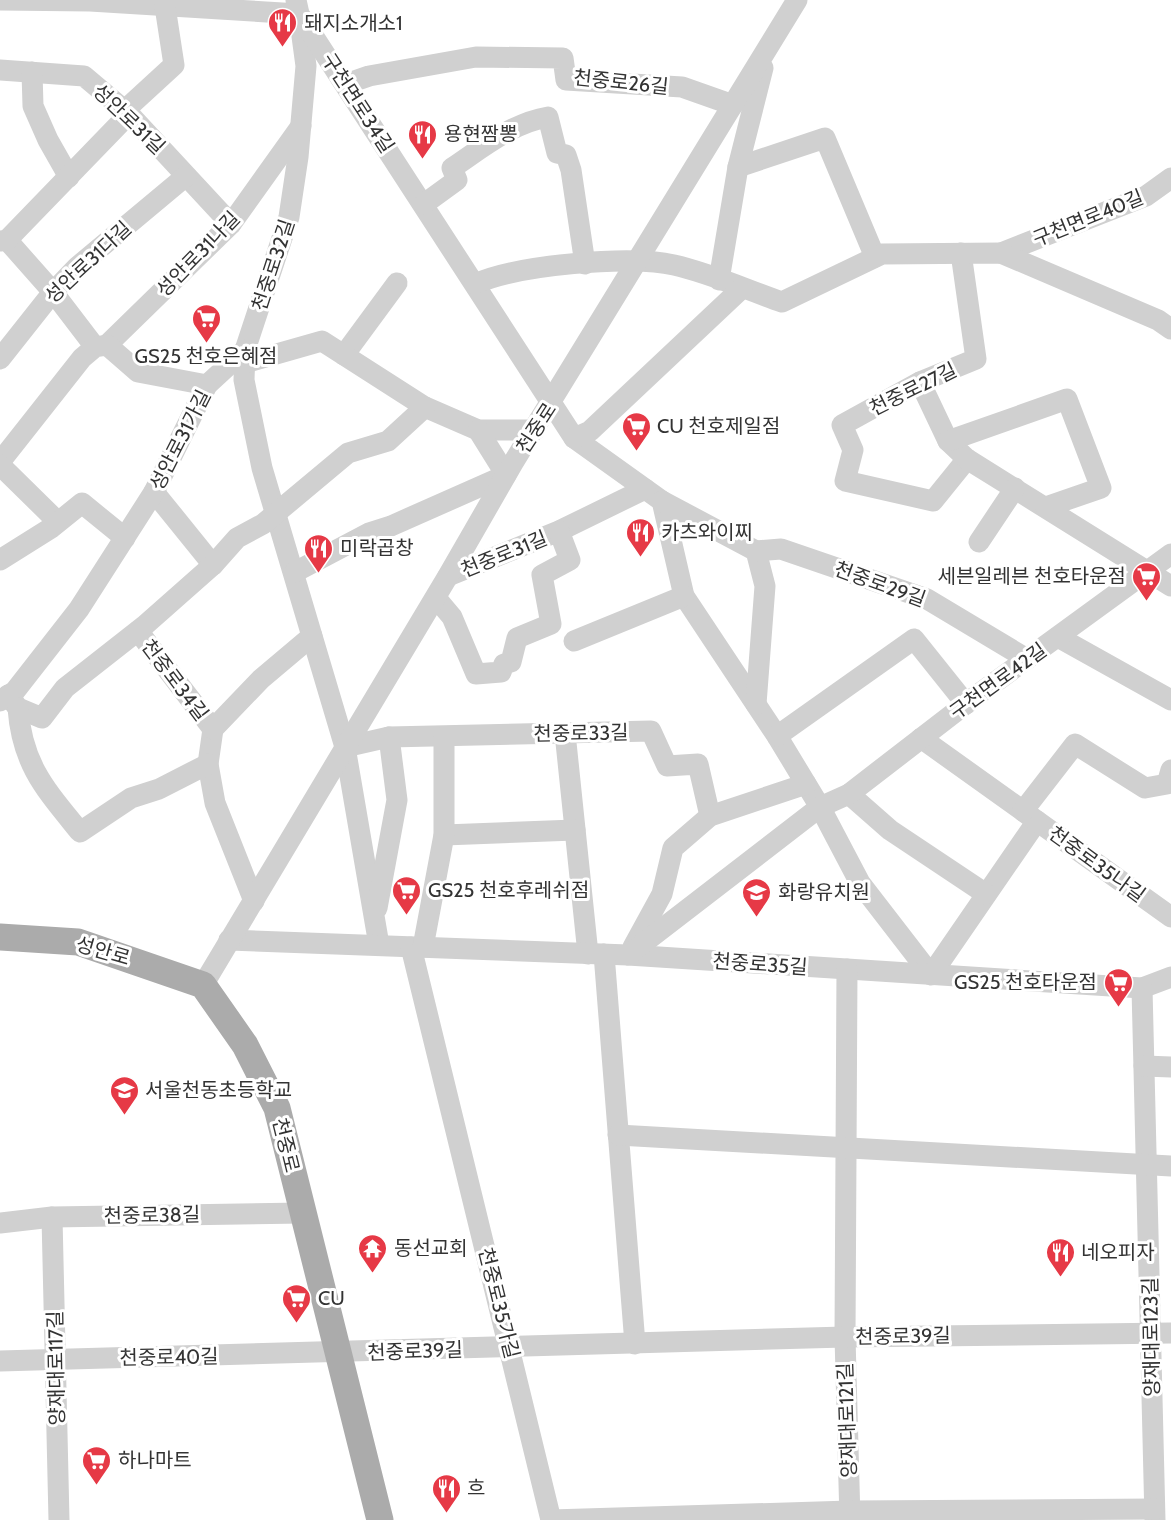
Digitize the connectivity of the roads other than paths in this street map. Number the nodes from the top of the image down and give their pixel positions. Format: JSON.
{"nodes":[{"id":1,"x":0,"y":0,"type":"edge"},
{"id":2,"x":797,"y":0,"type":"edge"},
{"id":3,"x":165,"y":2,"type":"edge"},
{"id":4,"x":297,"y":7,"type":"edge"},
{"id":5,"x":767,"y":50,"type":"junction"},
{"id":6,"x":0,"y":70,"type":"edge"},
{"id":7,"x":32,"y":72,"type":"junction"},
{"id":8,"x":346,"y":84,"type":"junction"},
{"id":9,"x":733,"y":105,"type":"junction"},
{"id":10,"x":127,"y":112,"type":"junction"},
{"id":11,"x":301,"y":125,"type":"junction"},
{"id":12,"x":738,"y":167,"type":"junction"},
{"id":13,"x":186,"y":176,"type":"junction"},
{"id":14,"x":69,"y":177,"type":"junction"},
{"id":15,"x":1171,"y":178,"type":"edge"},
{"id":16,"x":424,"y":204,"type":"junction"},
{"id":17,"x":231,"y":224,"type":"junction"},
{"id":18,"x":4,"y":241,"type":"edge"},
{"id":19,"x":961,"y":253,"type":"junction"},
{"id":20,"x":1001,"y":253,"type":"junction"},
{"id":21,"x":875,"y":257,"type":"junction"},
{"id":22,"x":638,"y":260,"type":"junction"},
{"id":23,"x":585,"y":264,"type":"junction"},
{"id":24,"x":719,"y":280,"type":"junction"},
{"id":25,"x":398,"y":283,"type":"dead end"},
{"id":26,"x":475,"y":284,"type":"junction"},
{"id":27,"x":742,"y":288,"type":"junction"},
{"id":28,"x":52,"y":292,"type":"junction"},
{"id":29,"x":1171,"y":329,"type":"edge"},
{"id":30,"x":101,"y":346,"type":"junction"},
{"id":31,"x":344,"y":355,"type":"junction"},
{"id":32,"x":245,"y":356,"type":"junction"},
{"id":33,"x":0,"y":359,"type":"edge"},
{"id":34,"x":920,"y":382,"type":"junction"},
{"id":35,"x":207,"y":385,"type":"junction"},
{"id":36,"x":552,"y":404,"type":"junction"},
{"id":37,"x":425,"y":407,"type":"junction"},
{"id":38,"x":478,"y":430,"type":"junction"},
{"id":39,"x":535,"y":430,"type":"junction"},
{"id":40,"x":574,"y":438,"type":"junction"},
{"id":41,"x":948,"y":441,"type":"junction"},
{"id":42,"x":967,"y":459,"type":"junction"},
{"id":43,"x":0,"y":464,"type":"edge"},
{"id":44,"x":506,"y":475,"type":"junction"},
{"id":45,"x":1016,"y":488,"type":"junction"},
{"id":46,"x":154,"y":492,"type":"junction"},
{"id":47,"x":653,"y":495,"type":"junction"},
{"id":48,"x":1046,"y":507,"type":"junction"},
{"id":49,"x":276,"y":512,"type":"junction"},
{"id":50,"x":58,"y":522,"type":"junction"},
{"id":51,"x":559,"y":531,"type":"junction"},
{"id":52,"x":125,"y":538,"type":"junction"},
{"id":53,"x":979,"y":542,"type":"dead end"},
{"id":54,"x":756,"y":551,"type":"junction"},
{"id":55,"x":1171,"y":555,"type":"edge"},
{"id":56,"x":0,"y":560,"type":"edge"},
{"id":57,"x":213,"y":565,"type":"junction"},
{"id":58,"x":1148,"y":571,"type":"junction"},
{"id":59,"x":295,"y":572,"type":"junction"},
{"id":60,"x":448,"y":576,"type":"junction"},
{"id":61,"x":1171,"y":586,"type":"edge"},
{"id":62,"x":684,"y":597,"type":"junction"},
{"id":63,"x":436,"y":598,"type":"junction"},
{"id":64,"x":138,"y":631,"type":"junction"},
{"id":65,"x":312,"y":636,"type":"junction"},
{"id":66,"x":1058,"y":637,"type":"junction"},
{"id":67,"x":574,"y":641,"type":"dead end"},
{"id":68,"x":1027,"y":659,"type":"junction"},
{"id":69,"x":1171,"y":700,"type":"edge"},
{"id":70,"x":9,"y":701,"type":"edge"},
{"id":71,"x":756,"y":704,"type":"junction"},
{"id":72,"x":966,"y":704,"type":"junction"},
{"id":73,"x":213,"y":729,"type":"junction"},
{"id":74,"x":565,"y":734,"type":"junction"},
{"id":75,"x":777,"y":736,"type":"junction"},
{"id":76,"x":389,"y":737,"type":"junction"},
{"id":77,"x":444,"y":737,"type":"junction"},
{"id":78,"x":921,"y":738,"type":"junction"},
{"id":79,"x":345,"y":747,"type":"junction"},
{"id":80,"x":208,"y":764,"type":"junction"},
{"id":81,"x":1171,"y":770,"type":"edge"},
{"id":82,"x":806,"y":784,"type":"junction"},
{"id":83,"x":849,"y":794,"type":"junction"},
{"id":84,"x":820,"y":807,"type":"junction"},
{"id":85,"x":711,"y":816,"type":"junction"},
{"id":86,"x":1030,"y":816,"type":"junction"},
{"id":87,"x":575,"y":830,"type":"junction"},
{"id":88,"x":444,"y":835,"type":"junction"},
{"id":89,"x":987,"y":894,"type":"junction"},
{"id":90,"x":254,"y":901,"type":"junction"},
{"id":91,"x":1171,"y":917,"type":"edge"},
{"id":92,"x":374,"y":922,"type":"junction"},
{"id":93,"x":0,"y":937,"type":"edge"},
{"id":94,"x":229,"y":940,"type":"junction"},
{"id":95,"x":379,"y":945,"type":"junction"},
{"id":96,"x":417,"y":947,"type":"junction"},
{"id":97,"x":596,"y":954,"type":"junction"},
{"id":98,"x":628,"y":955,"type":"junction"},
{"id":99,"x":847,"y":969,"type":"junction"},
{"id":100,"x":931,"y":975,"type":"junction"},
{"id":101,"x":1171,"y":977,"type":"edge"},
{"id":102,"x":203,"y":985,"type":"junction"},
{"id":103,"x":1142,"y":988,"type":"junction"},
{"id":104,"x":1144,"y":1066,"type":"junction"},
{"id":105,"x":1171,"y":1067,"type":"edge"},
{"id":106,"x":618,"y":1135,"type":"junction"},
{"id":107,"x":846,"y":1149,"type":"junction"},
{"id":108,"x":1147,"y":1166,"type":"junction"},
{"id":109,"x":1171,"y":1166,"type":"edge"},
{"id":110,"x":303,"y":1213,"type":"junction"},
{"id":111,"x":52,"y":1217,"type":"junction"},
{"id":112,"x":0,"y":1223,"type":"edge"},
{"id":113,"x":1161,"y":1333,"type":"edge"},
{"id":114,"x":845,"y":1337,"type":"junction"},
{"id":115,"x":635,"y":1344,"type":"junction"},
{"id":116,"x":510,"y":1348,"type":"junction"},
{"id":117,"x":338,"y":1353,"type":"junction"},
{"id":118,"x":56,"y":1360,"type":"junction"},
{"id":119,"x":0,"y":1361,"type":"edge"},
{"id":120,"x":850,"y":1515,"type":"edge"},
{"id":121,"x":1154,"y":1515,"type":"edge"},
{"id":122,"x":59,"y":1520,"type":"edge"},
{"id":123,"x":380,"y":1520,"type":"edge"},
{"id":124,"x":551,"y":1520,"type":"edge"}],
"edges":[{"from":1,"to":3,"type":"street"},
{"from":2,"to":5,"type":"street","name":"천중로"},
{"from":3,"to":4,"type":"street"},
{"from":3,"to":10,"type":"street"},
{"from":4,"to":8,"type":"street","name":"구천면로34길"},
{"from":4,"to":11,"type":"street","name":"천중로32길"},
{"from":5,"to":9,"type":"street","name":"천중로"},
{"from":5,"to":12,"type":"street"},
{"from":6,"to":7,"type":"street","name":"성안로31길"},
{"from":7,"to":10,"type":"street","name":"성안로31길"},
{"from":7,"to":14,"type":"street"},
{"from":8,"to":9,"type":"street","name":"천중로26길"},
{"from":8,"to":16,"type":"street","name":"구천면로34길"},
{"from":9,"to":22,"type":"street","name":"천중로"},
{"from":10,"to":13,"type":"street","name":"성안로31길"},
{"from":10,"to":14,"type":"street"},
{"from":11,"to":17,"type":"street","name":"성안로31나길"},
{"from":11,"to":32,"type":"street","name":"천중로32길"},
{"from":12,"to":21,"type":"street"},
{"from":12,"to":24,"type":"street"},
{"from":13,"to":17,"type":"street","name":"성안로31길"},
{"from":13,"to":28,"type":"street","name":"성안로31다길"},
{"from":14,"to":18,"type":"street"},
{"from":15,"to":20,"type":"street","name":"구천면로40길"},
{"from":16,"to":23,"type":"street"},
{"from":16,"to":26,"type":"street","name":"구천면로34길"},
{"from":17,"to":30,"type":"street","name":"성안로31나길"},
{"from":18,"to":28,"type":"street"},
{"from":19,"to":20,"type":"street"},
{"from":19,"to":21,"type":"street"},
{"from":19,"to":34,"type":"street","name":"천중로27길"},
{"from":20,"to":29,"type":"street"},
{"from":21,"to":27,"type":"street"},
{"from":22,"to":23,"type":"street"},
{"from":22,"to":24,"type":"street"},
{"from":22,"to":36,"type":"street","name":"천중로"},
{"from":23,"to":26,"type":"street"},
{"from":24,"to":27,"type":"street"},
{"from":25,"to":31,"type":"street"},
{"from":26,"to":36,"type":"street","name":"구천면로34길"},
{"from":27,"to":40,"type":"street"},
{"from":28,"to":30,"type":"street"},
{"from":28,"to":33,"type":"street","name":"성안로31다길"},
{"from":30,"to":35,"type":"street"},
{"from":30,"to":43,"type":"street","name":"성안로31나길"},
{"from":31,"to":32,"type":"street"},
{"from":31,"to":37,"type":"street"},
{"from":32,"to":35,"type":"street","name":"성안로31가길"},
{"from":32,"to":49,"type":"street","name":"천중로32길"},
{"from":34,"to":41,"type":"street"},
{"from":34,"to":42,"type":"street","name":"천중로27길"},
{"from":35,"to":46,"type":"street","name":"성안로31가길"},
{"from":36,"to":39,"type":"street","name":"천중로"},
{"from":36,"to":40,"type":"street","name":"천중로29길"},
{"from":37,"to":38,"type":"street"},
{"from":37,"to":49,"type":"street"},
{"from":38,"to":39,"type":"street"},
{"from":38,"to":44,"type":"street"},
{"from":39,"to":44,"type":"street","name":"천중로"},
{"from":40,"to":47,"type":"street","name":"천중로29길"},
{"from":41,"to":42,"type":"street"},
{"from":41,"to":48,"type":"street"},
{"from":42,"to":45,"type":"street"},
{"from":43,"to":50,"type":"street","name":"성안로31나길"},
{"from":44,"to":59,"type":"street"},
{"from":44,"to":60,"type":"street","name":"천중로"},
{"from":45,"to":48,"type":"street"},
{"from":45,"to":53,"type":"street"},
{"from":46,"to":52,"type":"street","name":"성안로31가길"},
{"from":46,"to":57,"type":"street"},
{"from":47,"to":51,"type":"street","name":"천중로31길"},
{"from":47,"to":54,"type":"street","name":"천중로29길"},
{"from":47,"to":62,"type":"street"},
{"from":48,"to":58,"type":"street"},
{"from":49,"to":57,"type":"street"},
{"from":49,"to":59,"type":"street","name":"천중로32길"},
{"from":50,"to":52,"type":"street"},
{"from":50,"to":56,"type":"street"},
{"from":51,"to":60,"type":"street","name":"천중로31길"},
{"from":51,"to":63,"type":"street","name":"천중로31길"},
{"from":52,"to":70,"type":"street","name":"성안로31가길"},
{"from":54,"to":68,"type":"street","name":"천중로29길"},
{"from":54,"to":71,"type":"street"},
{"from":55,"to":58,"type":"street","name":"구천면로42길"},
{"from":57,"to":64,"type":"street"},
{"from":58,"to":61,"type":"street"},
{"from":58,"to":66,"type":"street","name":"구천면로42길"},
{"from":59,"to":65,"type":"street","name":"천중로32길"},
{"from":60,"to":63,"type":"street","name":"천중로"},
{"from":62,"to":67,"type":"street"},
{"from":62,"to":71,"type":"street"},
{"from":63,"to":79,"type":"street","name":"천중로"},
{"from":64,"to":70,"type":"street"},
{"from":64,"to":73,"type":"street","name":"천중로34길"},
{"from":65,"to":73,"type":"street"},
{"from":65,"to":79,"type":"street","name":"천중로32길"},
{"from":66,"to":68,"type":"street","name":"구천면로42길"},
{"from":66,"to":69,"type":"street"},
{"from":68,"to":72,"type":"street","name":"구천면로42길"},
{"from":70,"to":80,"type":"street"},
{"from":71,"to":75,"type":"street"},
{"from":72,"to":75,"type":"street","name":"천중로29길"},
{"from":72,"to":78,"type":"street","name":"구천면로42길"},
{"from":73,"to":80,"type":"street","name":"천중로34길"},
{"from":74,"to":77,"type":"street","name":"천중로33길"},
{"from":74,"to":85,"type":"street","name":"천중로33길"},
{"from":74,"to":87,"type":"street"},
{"from":75,"to":82,"type":"street"},
{"from":76,"to":77,"type":"street","name":"천중로33길"},
{"from":76,"to":79,"type":"street","name":"천중로33길"},
{"from":76,"to":92,"type":"street"},
{"from":77,"to":88,"type":"street"},
{"from":78,"to":83,"type":"street","name":"구천면로42길"},
{"from":78,"to":86,"type":"street","name":"천중로35나길"},
{"from":79,"to":90,"type":"street","name":"천중로"},
{"from":79,"to":92,"type":"street"},
{"from":80,"to":90,"type":"street","name":"천중로34길"},
{"from":81,"to":86,"type":"street"},
{"from":82,"to":84,"type":"street"},
{"from":82,"to":85,"type":"street"},
{"from":83,"to":84,"type":"street","name":"구천면로42길"},
{"from":83,"to":89,"type":"street"},
{"from":84,"to":98,"type":"street","name":"구천면로42길"},
{"from":84,"to":100,"type":"street"},
{"from":85,"to":98,"type":"street"},
{"from":86,"to":89,"type":"street"},
{"from":86,"to":91,"type":"street","name":"천중로35나길"},
{"from":87,"to":88,"type":"street"},
{"from":87,"to":97,"type":"street"},
{"from":88,"to":96,"type":"street"},
{"from":89,"to":100,"type":"street"},
{"from":90,"to":94,"type":"street","name":"천중로"},
{"from":92,"to":95,"type":"street"},
{"from":93,"to":102,"type":"main road","name":"성안로"},
{"from":94,"to":95,"type":"street","name":"천중로35길"},
{"from":94,"to":102,"type":"street","name":"천중로"},
{"from":95,"to":96,"type":"street","name":"천중로35길"},
{"from":96,"to":97,"type":"street","name":"천중로35길"},
{"from":96,"to":116,"type":"street","name":"천중로35가길"},
{"from":97,"to":98,"type":"street","name":"천중로35길"},
{"from":97,"to":106,"type":"street"},
{"from":98,"to":99,"type":"street","name":"천중로35길"},
{"from":99,"to":100,"type":"street","name":"천중로35길"},
{"from":99,"to":107,"type":"street","name":"양재대로121길"},
{"from":100,"to":103,"type":"street","name":"천중로35길"},
{"from":101,"to":103,"type":"street","name":"천중로35길"},
{"from":102,"to":110,"type":"main road","name":"천중로"},
{"from":103,"to":104,"type":"street","name":"양재대로123길"},
{"from":104,"to":105,"type":"street"},
{"from":104,"to":108,"type":"street","name":"양재대로123길"},
{"from":106,"to":107,"type":"street"},
{"from":106,"to":115,"type":"street"},
{"from":107,"to":108,"type":"street"},
{"from":107,"to":114,"type":"street","name":"양재대로121길"},
{"from":108,"to":109,"type":"street"},
{"from":108,"to":113,"type":"street","name":"양재대로123길"},
{"from":110,"to":111,"type":"street","name":"천중로38길"},
{"from":110,"to":117,"type":"main road","name":"천중로"},
{"from":111,"to":112,"type":"street","name":"천중로38길"},
{"from":111,"to":118,"type":"street","name":"양재대로117길"},
{"from":113,"to":114,"type":"street","name":"천중로39길"},
{"from":113,"to":121,"type":"street","name":"양재대로123길"},
{"from":114,"to":115,"type":"street","name":"천중로39길"},
{"from":114,"to":120,"type":"street","name":"양재대로121길"},
{"from":115,"to":116,"type":"street","name":"천중로39길"},
{"from":116,"to":117,"type":"street","name":"천중로39길"},
{"from":116,"to":124,"type":"street","name":"천중로35가길"},
{"from":117,"to":118,"type":"street","name":"천중로40길"},
{"from":117,"to":123,"type":"main road","name":"천중로"},
{"from":118,"to":119,"type":"street","name":"천중로40길"},
{"from":118,"to":122,"type":"street","name":"양재대로117길"},
{"from":120,"to":121,"type":"street","name":"양재대로123길"},
{"from":120,"to":124,"type":"street"}]}
